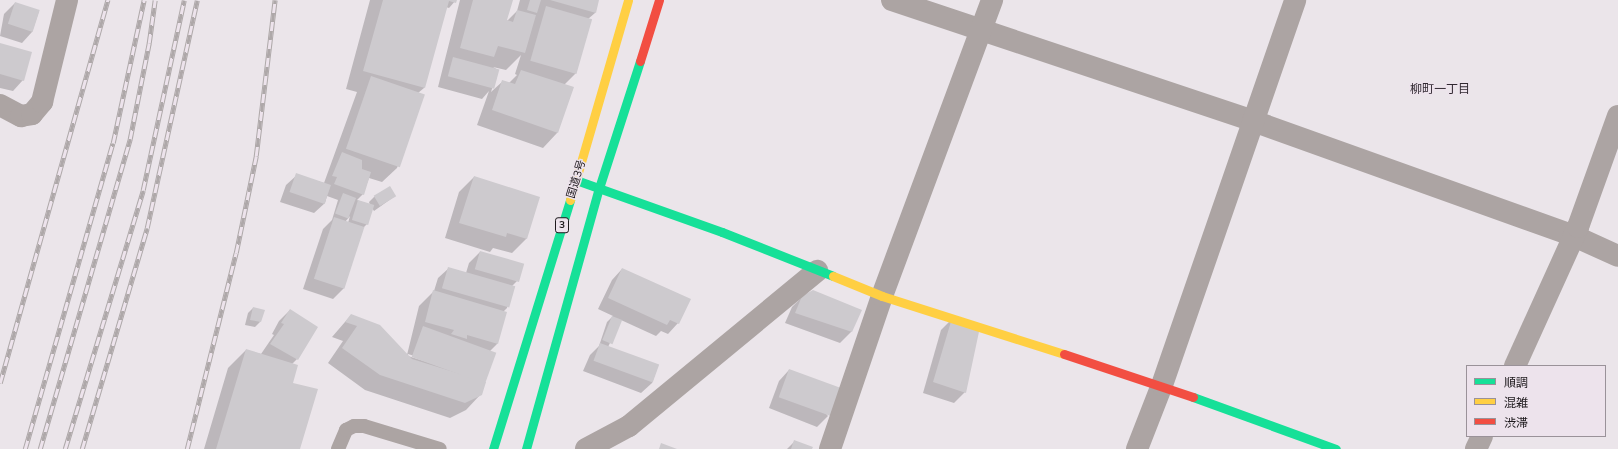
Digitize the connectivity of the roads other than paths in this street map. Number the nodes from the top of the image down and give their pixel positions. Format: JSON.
{"nodes":[{"id":1,"x":628,"y":0,"type":"edge"},
{"id":2,"x":659,"y":0,"type":"edge"},
{"id":3,"x":892,"y":0,"type":"edge"},
{"id":4,"x":992,"y":0,"type":"edge"},
{"id":5,"x":1295,"y":0,"type":"edge"},
{"id":6,"x":61,"y":2,"type":"edge"},
{"id":7,"x":979,"y":30,"type":"junction"},
{"id":8,"x":0,"y":105,"type":"edge"},
{"id":9,"x":1618,"y":116,"type":"edge"},
{"id":10,"x":1253,"y":121,"type":"junction"},
{"id":11,"x":576,"y":180,"type":"junction"},
{"id":12,"x":599,"y":188,"type":"junction"},
{"id":13,"x":1574,"y":236,"type":"junction"},
{"id":14,"x":1618,"y":256,"type":"edge"},
{"id":15,"x":817,"y":271,"type":"junction"},
{"id":16,"x":882,"y":296,"type":"junction"},
{"id":17,"x":1514,"y":365,"type":"edge"},
{"id":18,"x":1162,"y":385,"type":"junction"},
{"id":19,"x":1482,"y":437,"type":"edge"},
{"id":20,"x":338,"y":449,"type":"edge"},
{"id":21,"x":440,"y":449,"type":"edge"},
{"id":22,"x":493,"y":449,"type":"edge"},
{"id":23,"x":526,"y":449,"type":"edge"},
{"id":24,"x":586,"y":449,"type":"edge"},
{"id":25,"x":830,"y":449,"type":"edge"},
{"id":26,"x":1137,"y":449,"type":"edge"},
{"id":27,"x":1336,"y":449,"type":"edge"},
{"id":28,"x":1476,"y":449,"type":"edge"}],
"edges":[{"from":1,"to":11,"type":"main road","name":"国道3号","number":"3"},
{"from":2,"to":12,"type":"main road"},
{"from":3,"to":7,"type":"street"},
{"from":4,"to":7,"type":"street"},
{"from":5,"to":10,"type":"street"},
{"from":6,"to":8,"type":"street"},
{"from":7,"to":10,"type":"street"},
{"from":7,"to":16,"type":"street"},
{"from":9,"to":13,"type":"street"},
{"from":10,"to":13,"type":"street"},
{"from":10,"to":18,"type":"street"},
{"from":11,"to":12,"type":"main road"},
{"from":11,"to":22,"type":"main road","name":"国道3号","number":"3"},
{"from":12,"to":15,"type":"main road"},
{"from":12,"to":23,"type":"main road"},
{"from":13,"to":14,"type":"street"},
{"from":13,"to":17,"type":"street"},
{"from":15,"to":16,"type":"main road"},
{"from":15,"to":24,"type":"street"},
{"from":16,"to":18,"type":"main road"},
{"from":16,"to":25,"type":"street"},
{"from":18,"to":26,"type":"street"},
{"from":18,"to":27,"type":"main road"},
{"from":19,"to":28,"type":"street"},
{"from":20,"to":21,"type":"lane"}]}
